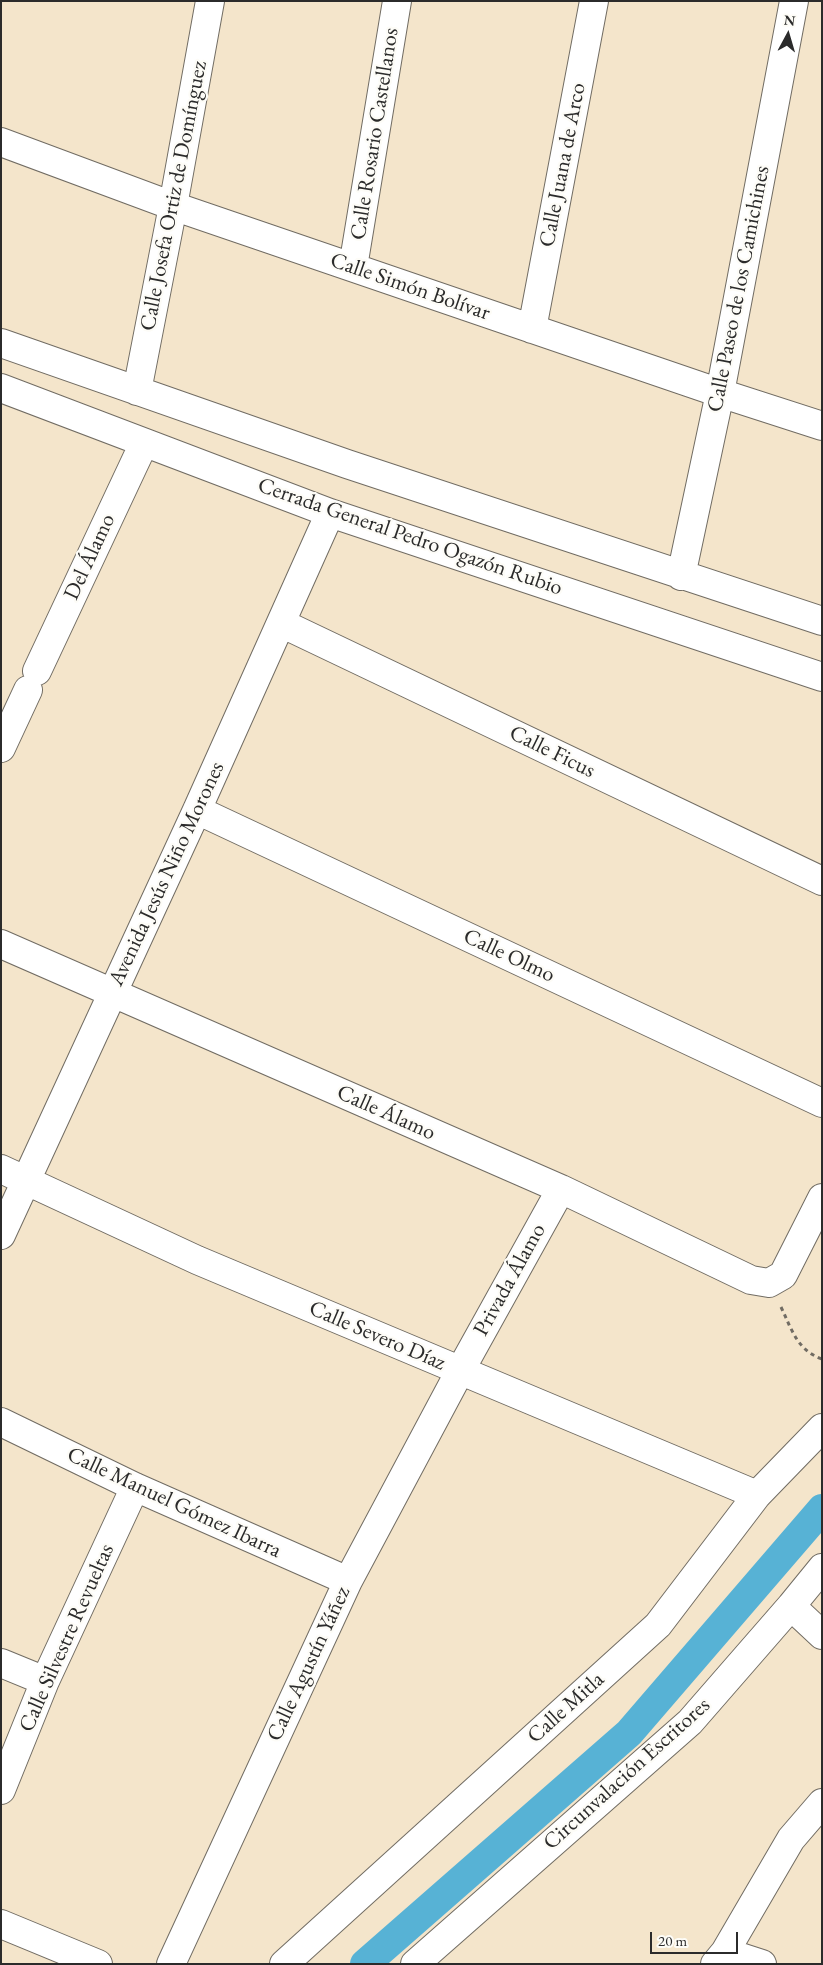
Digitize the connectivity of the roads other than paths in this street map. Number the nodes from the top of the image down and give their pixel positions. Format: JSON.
{"nodes":[{"id":1,"x":210,"y":1,"type":"edge"},
{"id":2,"x":397,"y":1,"type":"edge"},
{"id":3,"x":594,"y":1,"type":"edge"},
{"id":4,"x":794,"y":1,"type":"edge"},
{"id":5,"x":1,"y":142,"type":"edge"},
{"id":6,"x":174,"y":206,"type":"junction"},
{"id":7,"x":353,"y":267,"type":"junction"},
{"id":8,"x":532,"y":329,"type":"junction"},
{"id":9,"x":1,"y":343,"type":"edge"},
{"id":10,"x":1,"y":388,"type":"edge"},
{"id":11,"x":137,"y":391,"type":"junction"},
{"id":12,"x":720,"y":393,"type":"junction"},
{"id":13,"x":822,"y":426,"type":"edge"},
{"id":14,"x":144,"y":443,"type":"junction"},
{"id":15,"x":330,"y":513,"type":"junction"},
{"id":16,"x":682,"y":576,"type":"junction"},
{"id":17,"x":822,"y":621,"type":"edge"},
{"id":18,"x":281,"y":623,"type":"junction"},
{"id":19,"x":822,"y":677,"type":"edge"},
{"id":20,"x":1,"y":748,"type":"edge"},
{"id":21,"x":197,"y":810,"type":"junction"},
{"id":22,"x":822,"y":881,"type":"edge"},
{"id":23,"x":1,"y":944,"type":"edge"},
{"id":24,"x":113,"y":993,"type":"junction"},
{"id":25,"x":822,"y":1102,"type":"edge"},
{"id":26,"x":1,"y":1169,"type":"edge"},
{"id":27,"x":26,"y":1180,"type":"junction"},
{"id":28,"x":561,"y":1189,"type":"junction"},
{"id":29,"x":822,"y":1198,"type":"edge"},
{"id":30,"x":1,"y":1235,"type":"edge"},
{"id":31,"x":460,"y":1371,"type":"junction"},
{"id":32,"x":1,"y":1422,"type":"edge"},
{"id":33,"x":822,"y":1428,"type":"edge"},
{"id":34,"x":135,"y":1487,"type":"junction"},
{"id":35,"x":757,"y":1495,"type":"junction"},
{"id":36,"x":822,"y":1568,"type":"edge"},
{"id":37,"x":348,"y":1581,"type":"junction"},
{"id":38,"x":791,"y":1606,"type":"junction"},
{"id":39,"x":822,"y":1635,"type":"edge"},
{"id":40,"x":1,"y":1662,"type":"edge"},
{"id":41,"x":44,"y":1681,"type":"junction"},
{"id":42,"x":1,"y":1790,"type":"edge"},
{"id":43,"x":822,"y":1803,"type":"edge"},
{"id":44,"x":1,"y":1924,"type":"edge"},
{"id":45,"x":720,"y":1958,"type":"edge"},
{"id":46,"x":98,"y":1964,"type":"edge"},
{"id":47,"x":172,"y":1964,"type":"edge"},
{"id":48,"x":284,"y":1964,"type":"edge"},
{"id":49,"x":415,"y":1964,"type":"edge"},
{"id":50,"x":762,"y":1964,"type":"edge"}],
"edges":[{"from":1,"to":6,"type":"street","name":"Calle Josefa Ortiz de Domínguez"},
{"from":2,"to":7,"type":"street","name":"Calle Rosario Castellanos"},
{"from":3,"to":8,"type":"street","name":"Calle Juana de Arco"},
{"from":4,"to":12,"type":"street","name":"Calle Paseo de los Camichines"},
{"from":5,"to":6,"type":"street","name":"Calle Simón Bolívar"},
{"from":6,"to":7,"type":"street","name":"Calle Simón Bolívar"},
{"from":6,"to":11,"type":"street","name":"Calle Josefa Ortiz de Domínguez"},
{"from":7,"to":8,"type":"street","name":"Calle Simón Bolívar"},
{"from":8,"to":12,"type":"street","name":"Calle Simón Bolívar"},
{"from":9,"to":11,"type":"street"},
{"from":10,"to":14,"type":"street","name":"Cerrada General Pedro Ogazón Rubio"},
{"from":11,"to":16,"type":"street"},
{"from":12,"to":13,"type":"street","name":"Calle Simón Bolívar"},
{"from":12,"to":16,"type":"street","name":"Calle Paseo de los Camichines"},
{"from":14,"to":15,"type":"street","name":"Cerrada General Pedro Ogazón Rubio"},
{"from":14,"to":20,"type":"street","name":"Del Álamo"},
{"from":15,"to":18,"type":"street","name":"Avenida Jesús Niño Morones"},
{"from":15,"to":19,"type":"street","name":"Cerrada General Pedro Ogazón Rubio"},
{"from":16,"to":17,"type":"street"},
{"from":18,"to":21,"type":"street","name":"Avenida Jesús Niño Morones"},
{"from":18,"to":22,"type":"street","name":"Calle Ficus"},
{"from":21,"to":24,"type":"street","name":"Avenida Jesús Niño Morones"},
{"from":21,"to":25,"type":"street","name":"Calle Olmo"},
{"from":23,"to":24,"type":"street","name":"Calle Álamo"},
{"from":24,"to":27,"type":"street","name":"Avenida Jesús Niño Morones"},
{"from":24,"to":28,"type":"street","name":"Calle Álamo"},
{"from":26,"to":27,"type":"street","name":"Calle Severo Díaz"},
{"from":27,"to":30,"type":"street","name":"Avenida Jesús Niño Morones"},
{"from":27,"to":31,"type":"street","name":"Calle Severo Díaz"},
{"from":28,"to":29,"type":"street","name":"Calle Álamo"},
{"from":28,"to":31,"type":"street","name":"Privada Álamo"},
{"from":31,"to":35,"type":"street","name":"Calle Severo Díaz"},
{"from":31,"to":37,"type":"street","name":"Calle Agustín Yáñez"},
{"from":32,"to":34,"type":"street","name":"Calle Manuel Gómez Ibarra"},
{"from":33,"to":35,"type":"street","name":"Calle Mitla"},
{"from":34,"to":37,"type":"street","name":"Calle Manuel Gómez Ibarra"},
{"from":34,"to":41,"type":"street","name":"Calle Silvestre Revueltas"},
{"from":35,"to":48,"type":"street","name":"Calle Mitla"},
{"from":36,"to":38,"type":"street","name":"Circunvalación Escritores"},
{"from":37,"to":47,"type":"street","name":"Calle Agustín Yáñez"},
{"from":38,"to":39,"type":"street"},
{"from":38,"to":49,"type":"street","name":"Circunvalación Escritores"},
{"from":40,"to":41,"type":"street"},
{"from":41,"to":42,"type":"street","name":"Calle Silvestre Revueltas"},
{"from":43,"to":45,"type":"street"},
{"from":44,"to":46,"type":"street"},
{"from":45,"to":50,"type":"street"}]}
